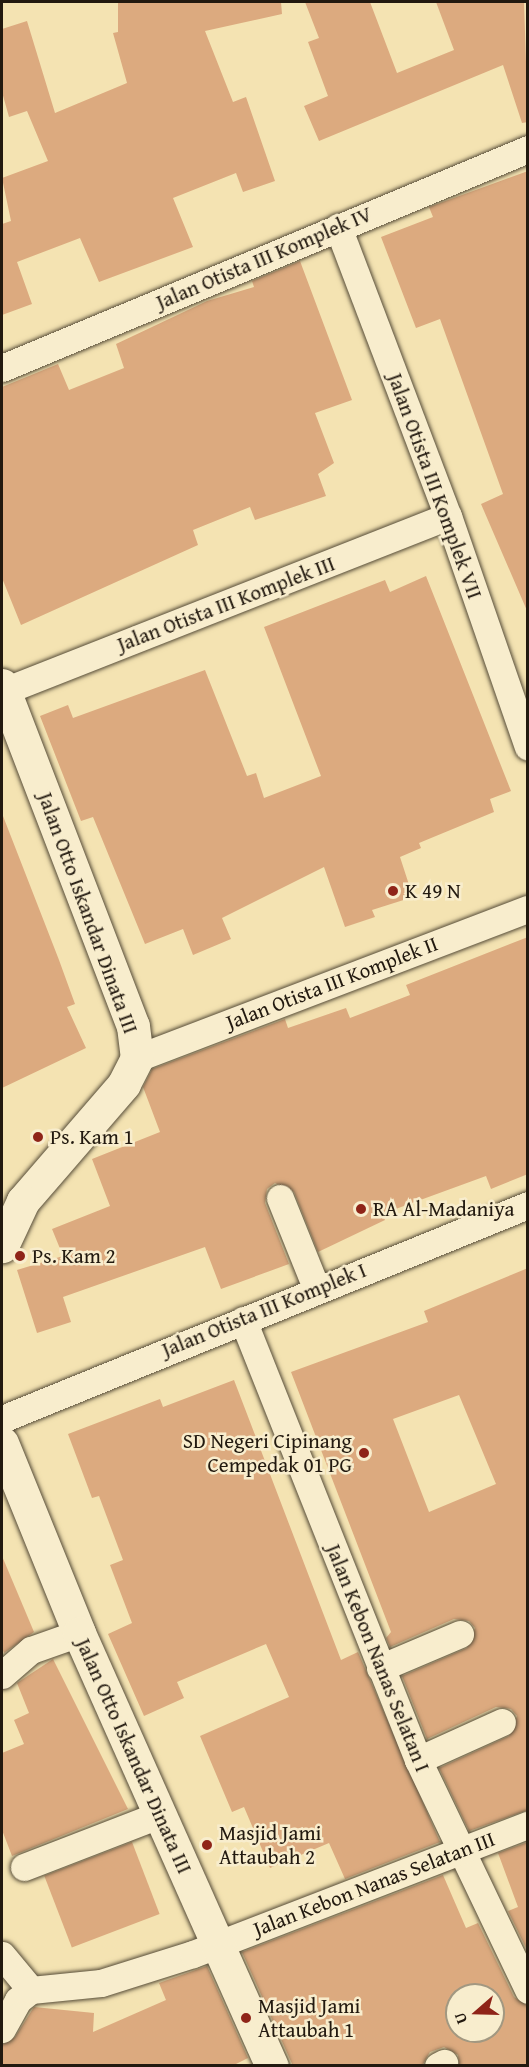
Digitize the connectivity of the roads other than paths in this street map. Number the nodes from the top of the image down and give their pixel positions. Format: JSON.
{"nodes":[{"id":1,"x":528,"y":148,"type":"edge"},
{"id":2,"x":338,"y":227,"type":"junction"},
{"id":3,"x":2,"y":368,"type":"edge"},
{"id":4,"x":448,"y":516,"type":"junction"},
{"id":5,"x":3,"y":688,"type":"edge"},
{"id":6,"x":528,"y":747,"type":"edge"},
{"id":7,"x":528,"y":909,"type":"edge"},
{"id":8,"x":137,"y":1058,"type":"junction"},
{"id":9,"x":280,"y":1197,"type":"dead end"},
{"id":10,"x":528,"y":1205,"type":"edge"},
{"id":11,"x":2,"y":1246,"type":"edge"},
{"id":12,"x":317,"y":1290,"type":"junction"},
{"id":13,"x":243,"y":1320,"type":"junction"},
{"id":14,"x":2,"y":1419,"type":"edge"},
{"id":15,"x":2,"y":1443,"type":"edge"},
{"id":16,"x":7,"y":1483,"type":"edge"},
{"id":17,"x":79,"y":1633,"type":"junction"},
{"id":18,"x":460,"y":1634,"type":"dead end"},
{"id":19,"x":380,"y":1668,"type":"junction"},
{"id":20,"x":2,"y":1675,"type":"edge"},
{"id":21,"x":502,"y":1722,"type":"dead end"},
{"id":22,"x":418,"y":1760,"type":"junction"},
{"id":23,"x":159,"y":1815,"type":"junction"},
{"id":24,"x":528,"y":1825,"type":"edge"},
{"id":25,"x":461,"y":1854,"type":"junction"},
{"id":26,"x":24,"y":1867,"type":"dead end"},
{"id":27,"x":220,"y":1942,"type":"junction"},
{"id":28,"x":2,"y":1955,"type":"edge"},
{"id":29,"x":31,"y":1990,"type":"junction"},
{"id":30,"x":528,"y":1990,"type":"edge"},
{"id":31,"x":2,"y":2029,"type":"edge"},
{"id":32,"x":272,"y":2066,"type":"edge"}],
"edges":[{"from":1,"to":2,"type":"street","name":"Jalan Otista III Komplek IV"},
{"from":2,"to":3,"type":"street","name":"Jalan Otista III Komplek IV"},
{"from":2,"to":4,"type":"street","name":"Jalan Otista III Komplek VII"},
{"from":4,"to":5,"type":"street","name":"Jalan Otista III Komplek III"},
{"from":4,"to":6,"type":"street","name":"Jalan Otista III Komplek VII"},
{"from":5,"to":8,"type":"street","name":"Jalan Otto Iskandar Dinata III"},
{"from":7,"to":8,"type":"street","name":"Jalan Otista III Komplek II"},
{"from":8,"to":11,"type":"street","name":"Jalan Otto Iskandar Dinata III"},
{"from":9,"to":12,"type":"street"},
{"from":10,"to":12,"type":"street","name":"Jalan Otista III Komplek I"},
{"from":12,"to":13,"type":"street","name":"Jalan Otista III Komplek I"},
{"from":13,"to":14,"type":"street","name":"Jalan Otista III Komplek I"},
{"from":13,"to":19,"type":"street","name":"Jalan Kebon Nanas Selatan I"},
{"from":15,"to":16,"type":"street","name":"Jalan Otto Iskandar Dinata III"},
{"from":16,"to":17,"type":"street","name":"Jalan Otto Iskandar Dinata III"},
{"from":17,"to":20,"type":"street"},
{"from":17,"to":23,"type":"street","name":"Jalan Otto Iskandar Dinata III"},
{"from":18,"to":19,"type":"street"},
{"from":19,"to":22,"type":"street","name":"Jalan Kebon Nanas Selatan I"},
{"from":21,"to":22,"type":"street"},
{"from":22,"to":25,"type":"street","name":"Jalan Kebon Nanas Selatan I"},
{"from":23,"to":26,"type":"street"},
{"from":23,"to":27,"type":"street","name":"Jalan Otto Iskandar Dinata III"},
{"from":24,"to":25,"type":"street","name":"Jalan Kebon Nanas Selatan III"},
{"from":25,"to":27,"type":"street","name":"Jalan Kebon Nanas Selatan III"},
{"from":25,"to":30,"type":"street","name":"Jalan Kebon Nanas Selatan I"},
{"from":27,"to":29,"type":"street","name":"Jalan Kebon Nanas Selatan III"},
{"from":27,"to":32,"type":"street","name":"Jalan Otto Iskandar Dinata III"},
{"from":28,"to":29,"type":"street"},
{"from":29,"to":31,"type":"street"}]}
